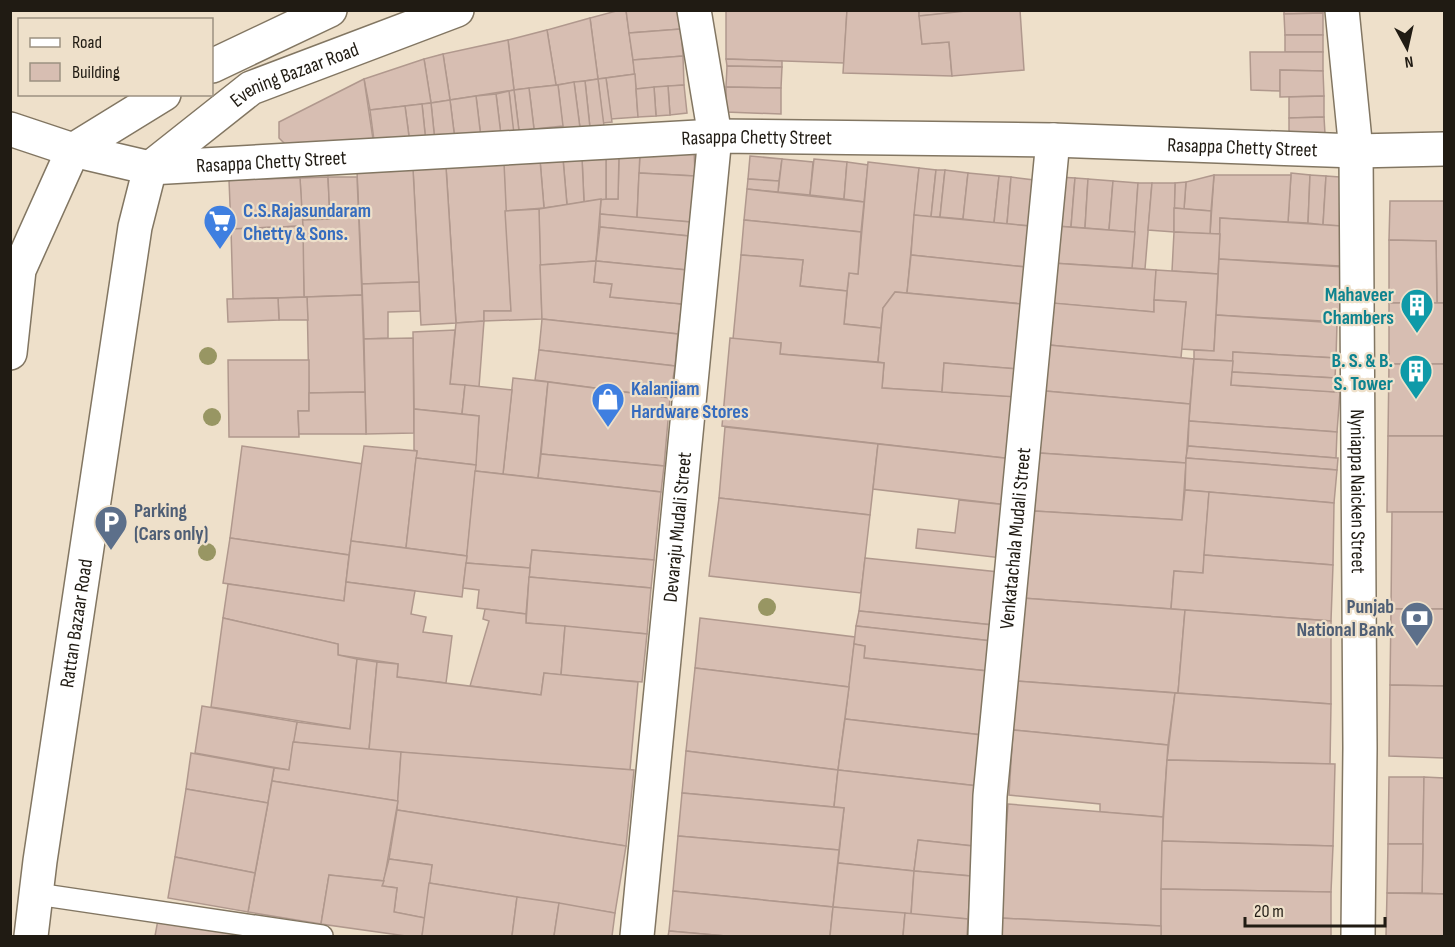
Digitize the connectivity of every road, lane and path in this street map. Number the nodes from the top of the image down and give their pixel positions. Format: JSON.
{"nodes":[{"id":1,"x":330,"y":10,"type":"edge"},
{"id":2,"x":457,"y":10,"type":"edge"},
{"id":3,"x":694,"y":10,"type":"edge"},
{"id":4,"x":1342,"y":10,"type":"edge"},
{"id":5,"x":213,"y":66,"type":"edge"},
{"id":6,"x":161,"y":96,"type":"edge"},
{"id":7,"x":10,"y":129,"type":"edge"},
{"id":8,"x":715,"y":136,"type":"junction"},
{"id":9,"x":1053,"y":140,"type":"junction"},
{"id":10,"x":1444,"y":149,"type":"edge"},
{"id":11,"x":73,"y":150,"type":"junction"},
{"id":12,"x":1356,"y":151,"type":"junction"},
{"id":13,"x":150,"y":168,"type":"junction"},
{"id":14,"x":10,"y":353,"type":"edge"},
{"id":15,"x":37,"y":894,"type":"junction"},
{"id":16,"x":31,"y":936,"type":"edge"},
{"id":17,"x":322,"y":936,"type":"edge"},
{"id":18,"x":637,"y":936,"type":"edge"},
{"id":19,"x":985,"y":936,"type":"edge"},
{"id":20,"x":1358,"y":936,"type":"edge"}],
"edges":[{"from":1,"to":5,"type":"street"},
{"from":2,"to":13,"type":"street","name":"Evening Bazaar Road"},
{"from":3,"to":8,"type":"street","name":"Devaraju Mudali Street"},
{"from":4,"to":12,"type":"street","name":"Nyniappa Naicken Street"},
{"from":6,"to":11,"type":"street"},
{"from":7,"to":11,"type":"street","name":"Rasappa Chetty Street"},
{"from":8,"to":9,"type":"street","name":"Rasappa Chetty Street"},
{"from":8,"to":13,"type":"street","name":"Rasappa Chetty Street"},
{"from":8,"to":18,"type":"street","name":"Devaraju Mudali Street"},
{"from":9,"to":12,"type":"street","name":"Rasappa Chetty Street"},
{"from":9,"to":19,"type":"street","name":"Venkatachala Mudali Street"},
{"from":10,"to":12,"type":"street","name":"Rasappa Chetty Street"},
{"from":11,"to":13,"type":"street","name":"Rasappa Chetty Street"},
{"from":11,"to":14,"type":"street"},
{"from":12,"to":20,"type":"street","name":"Nyniappa Naicken Street"},
{"from":13,"to":15,"type":"street","name":"Rattan Bazaar Road"},
{"from":15,"to":16,"type":"street","name":"Rattan Bazaar Road"},
{"from":15,"to":17,"type":"lane"}]}
